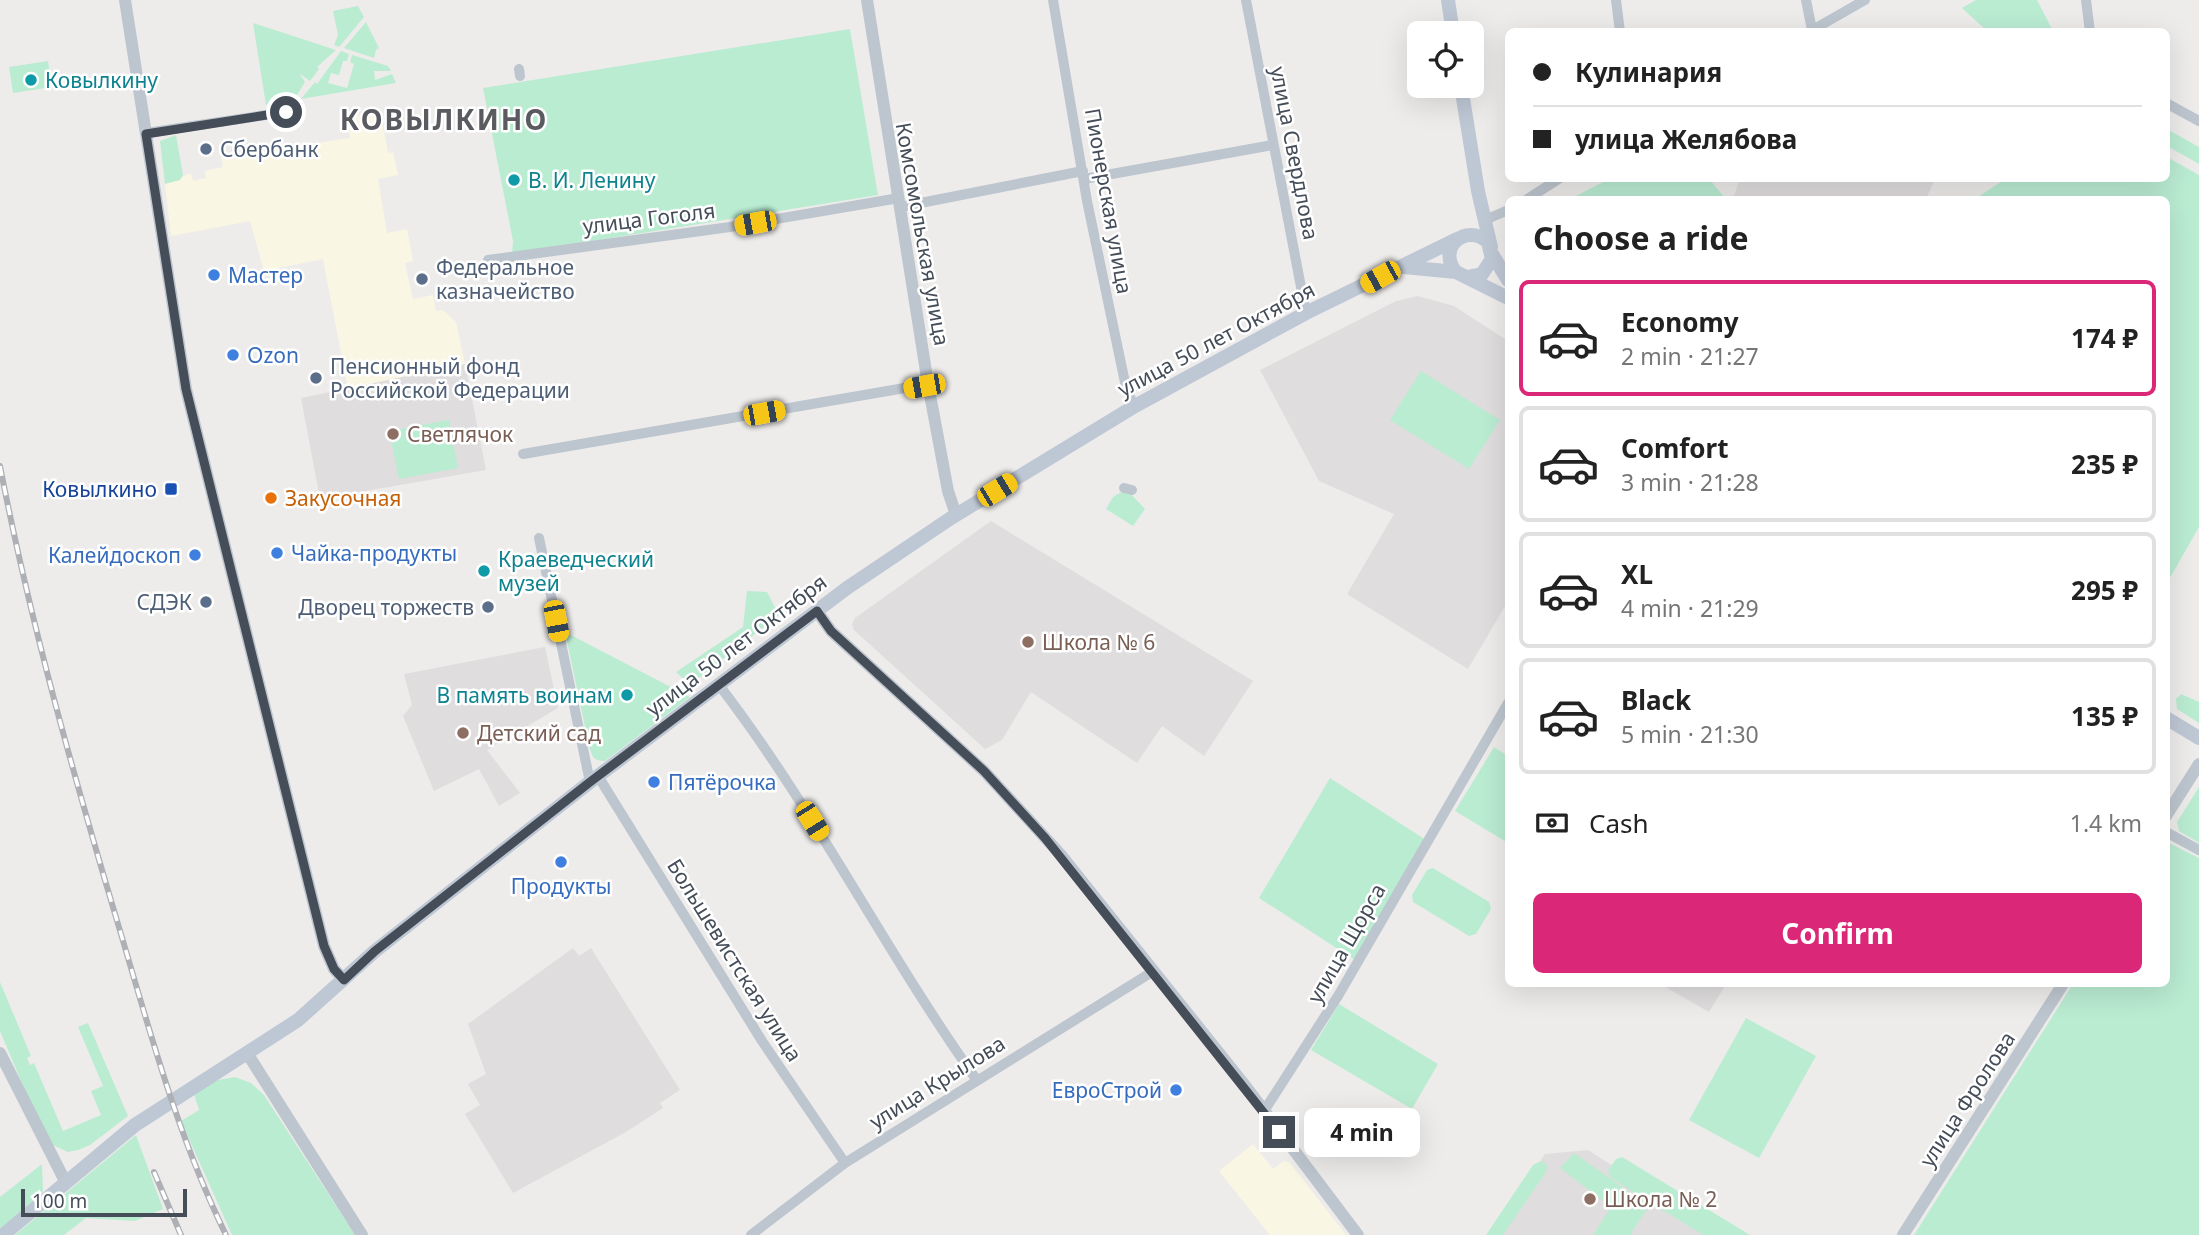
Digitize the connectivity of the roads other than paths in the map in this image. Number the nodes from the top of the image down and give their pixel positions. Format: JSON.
{"nodes":[{"id":1,"x":125,"y":0,"type":"edge"},
{"id":2,"x":867,"y":0,"type":"edge"},
{"id":3,"x":1053,"y":0,"type":"edge"},
{"id":4,"x":1246,"y":0,"type":"edge"},
{"id":5,"x":1448,"y":0,"type":"edge"},
{"id":6,"x":1616,"y":0,"type":"edge"},
{"id":7,"x":1806,"y":0,"type":"edge"},
{"id":8,"x":1865,"y":0,"type":"edge"},
{"id":9,"x":2086,"y":0,"type":"edge"},
{"id":10,"x":1451,"y":21,"type":"edge"},
{"id":11,"x":1620,"y":28,"type":"edge"},
{"id":12,"x":1810,"y":28,"type":"edge"},
{"id":13,"x":1815,"y":28,"type":"edge"},
{"id":14,"x":2090,"y":28,"type":"edge"},
{"id":15,"x":1463,"y":98,"type":"edge"},
{"id":16,"x":2170,"y":105,"type":"edge"},
{"id":17,"x":286,"y":112,"type":"dead end"},
{"id":18,"x":2199,"y":121,"type":"edge"},
{"id":19,"x":146,"y":134,"type":"junction"},
{"id":20,"x":1273,"y":145,"type":"junction"},
{"id":21,"x":1084,"y":175,"type":"junction"},
{"id":22,"x":1554,"y":182,"type":"edge"},
{"id":23,"x":1478,"y":191,"type":"junction"},
{"id":24,"x":1532,"y":196,"type":"edge"},
{"id":25,"x":900,"y":202,"type":"junction"},
{"id":26,"x":1505,"y":211,"type":"edge"},
{"id":27,"x":1485,"y":220,"type":"junction"},
{"id":28,"x":1459,"y":237,"type":"junction"},
{"id":29,"x":1492,"y":251,"type":"junction"},
{"id":30,"x":488,"y":260,"type":"dead end"},
{"id":31,"x":1396,"y":268,"type":"junction"},
{"id":32,"x":1461,"y":275,"type":"junction"},
{"id":33,"x":1505,"y":275,"type":"edge"},
{"id":34,"x":1505,"y":297,"type":"edge"},
{"id":35,"x":1306,"y":313,"type":"junction"},
{"id":36,"x":929,"y":384,"type":"junction"},
{"id":37,"x":1135,"y":406,"type":"junction"},
{"id":38,"x":523,"y":454,"type":"dead end"},
{"id":39,"x":956,"y":514,"type":"junction"},
{"id":40,"x":539,"y":538,"type":"dead end"},
{"id":41,"x":817,"y":611,"type":"junction"},
{"id":42,"x":719,"y":685,"type":"junction"},
{"id":43,"x":1505,"y":708,"type":"edge"},
{"id":44,"x":2170,"y":720,"type":"edge"},
{"id":45,"x":2199,"y":738,"type":"edge"},
{"id":46,"x":2199,"y":764,"type":"edge"},
{"id":47,"x":594,"y":779,"type":"junction"},
{"id":48,"x":2170,"y":810,"type":"edge"},
{"id":49,"x":2170,"y":834,"type":"edge"},
{"id":50,"x":2199,"y":850,"type":"edge"},
{"id":51,"x":1152,"y":972,"type":"junction"},
{"id":52,"x":344,"y":980,"type":"junction"},
{"id":53,"x":2061,"y":987,"type":"edge"},
{"id":54,"x":0,"y":1053,"type":"edge"},
{"id":55,"x":247,"y":1053,"type":"junction"},
{"id":56,"x":976,"y":1079,"type":"junction"},
{"id":57,"x":1264,"y":1111,"type":"junction"},
{"id":58,"x":845,"y":1163,"type":"junction"},
{"id":59,"x":66,"y":1183,"type":"junction"},
{"id":60,"x":3,"y":1235,"type":"edge"},
{"id":61,"x":362,"y":1235,"type":"edge"},
{"id":62,"x":751,"y":1235,"type":"edge"},
{"id":63,"x":1358,"y":1235,"type":"edge"},
{"id":64,"x":1903,"y":1235,"type":"edge"}],
"edges":[{"from":1,"to":19,"type":"street"},
{"from":2,"to":25,"type":"street","name":"Комсомольская улица"},
{"from":3,"to":21,"type":"street","name":"Пионерская улица"},
{"from":4,"to":20,"type":"street","name":"улица Свердлова"},
{"from":5,"to":10,"type":"main road"},
{"from":6,"to":11,"type":"street"},
{"from":7,"to":12,"type":"street"},
{"from":8,"to":13,"type":"street"},
{"from":9,"to":14,"type":"street"},
{"from":15,"to":23,"type":"main road"},
{"from":16,"to":18,"type":"street"},
{"from":17,"to":19,"type":"street"},
{"from":19,"to":52,"type":"street"},
{"from":20,"to":21,"type":"street","name":"улица Гоголя"},
{"from":20,"to":35,"type":"street","name":"улица Свердлова"},
{"from":21,"to":25,"type":"street","name":"улица Гоголя"},
{"from":21,"to":37,"type":"street","name":"Пионерская улица"},
{"from":22,"to":24,"type":"street"},
{"from":23,"to":27,"type":"main road"},
{"from":23,"to":28,"type":"main road"},
{"from":25,"to":30,"type":"street","name":"улица Гоголя"},
{"from":25,"to":36,"type":"street","name":"Комсомольская улица"},
{"from":26,"to":27,"type":"street"},
{"from":27,"to":29,"type":"main road"},
{"from":28,"to":29,"type":"main road"},
{"from":28,"to":31,"type":"main road","name":"улица 50 лет Октября"},
{"from":28,"to":32,"type":"main road"},
{"from":29,"to":32,"type":"main road"},
{"from":29,"to":33,"type":"main road"},
{"from":31,"to":32,"type":"main road","name":"улица 50 лет Октября"},
{"from":31,"to":35,"type":"main road","name":"улица 50 лет Октября"},
{"from":32,"to":34,"type":"main road","name":"улица 50 лет Октября"},
{"from":35,"to":37,"type":"main road","name":"улица 50 лет Октября"},
{"from":36,"to":38,"type":"street"},
{"from":36,"to":39,"type":"street","name":"Комсомольская улица"},
{"from":37,"to":39,"type":"main road","name":"улица 50 лет Октября"},
{"from":39,"to":41,"type":"main road","name":"улица 50 лет Октября"},
{"from":40,"to":47,"type":"street","name":"Большевистская улица"},
{"from":41,"to":42,"type":"main road","name":"улица 50 лет Октября"},
{"from":41,"to":51,"type":"street"},
{"from":42,"to":47,"type":"main road","name":"улица 50 лет Октября"},
{"from":42,"to":56,"type":"street"},
{"from":43,"to":57,"type":"street","name":"улица Щорса"},
{"from":44,"to":45,"type":"main road"},
{"from":46,"to":48,"type":"street"},
{"from":47,"to":52,"type":"main road","name":"улица 50 лет Октября"},
{"from":47,"to":58,"type":"street","name":"Большевистская улица"},
{"from":49,"to":50,"type":"street"},
{"from":51,"to":56,"type":"street","name":"улица Крылова"},
{"from":51,"to":57,"type":"street"},
{"from":52,"to":55,"type":"main road","name":"улица 50 лет Октября"},
{"from":53,"to":64,"type":"street","name":"улица Фролова"},
{"from":54,"to":59,"type":"street"},
{"from":55,"to":59,"type":"main road","name":"улица 50 лет Октября"},
{"from":55,"to":61,"type":"street"},
{"from":56,"to":58,"type":"street","name":"улица Крылова"},
{"from":57,"to":63,"type":"street"},
{"from":58,"to":62,"type":"street","name":"улица Крылова"},
{"from":59,"to":60,"type":"main road","name":"улица 50 лет Октября"}]}
